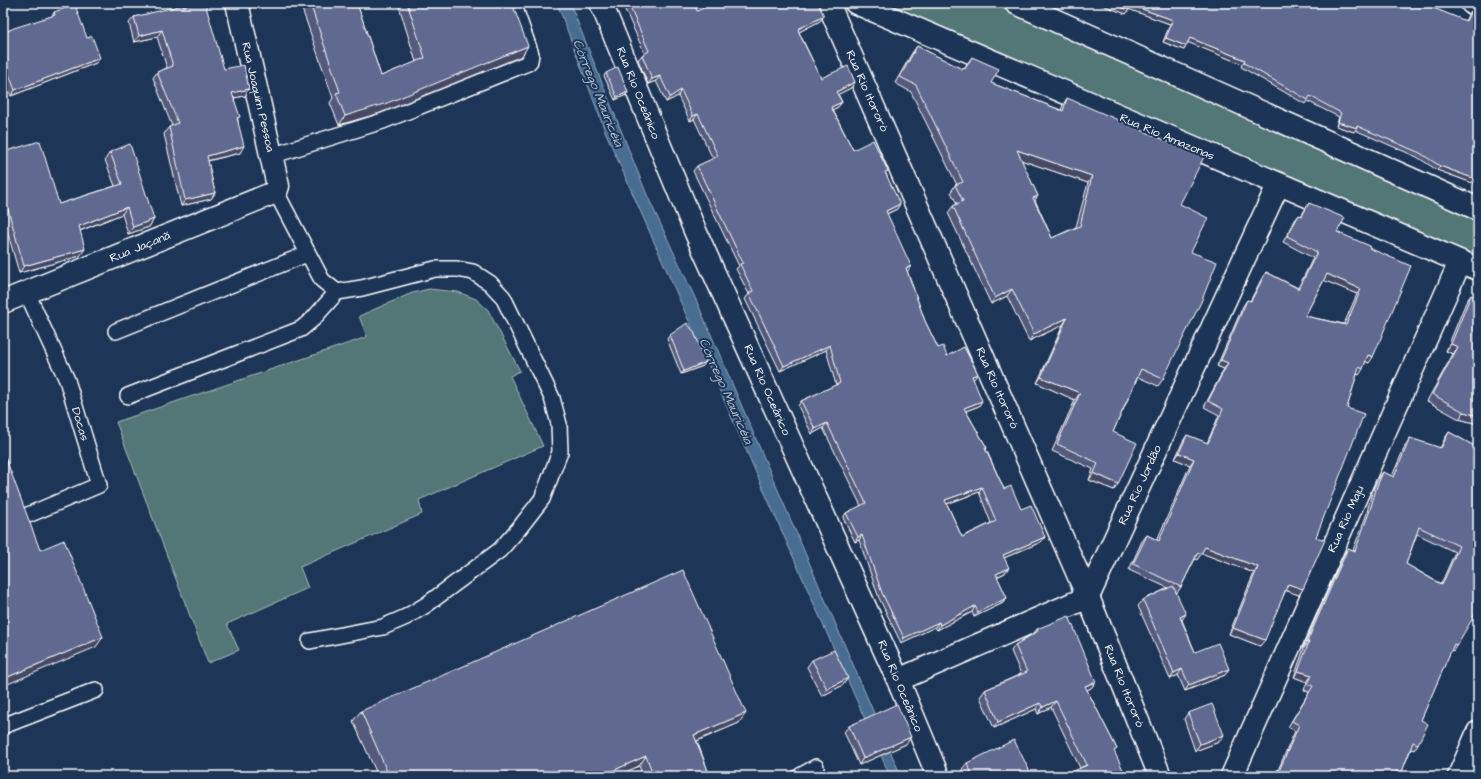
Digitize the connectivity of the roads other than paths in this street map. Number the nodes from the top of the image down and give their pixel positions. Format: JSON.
{"nodes":[{"id":1,"x":237,"y":3,"type":"edge"},
{"id":2,"x":513,"y":3,"type":"edge"},
{"id":3,"x":601,"y":3,"type":"edge"},
{"id":4,"x":828,"y":3,"type":"edge"},
{"id":5,"x":856,"y":3,"type":"edge"},
{"id":6,"x":1016,"y":3,"type":"edge"},
{"id":7,"x":1472,"y":3,"type":"edge"},
{"id":8,"x":1478,"y":6,"type":"edge"},
{"id":9,"x":1053,"y":10,"type":"edge"},
{"id":10,"x":272,"y":156,"type":"junction"},
{"id":11,"x":1278,"y":185,"type":"junction"},
{"id":12,"x":276,"y":192,"type":"junction"},
{"id":13,"x":1478,"y":209,"type":"edge"},
{"id":14,"x":307,"y":254,"type":"junction"},
{"id":15,"x":1469,"y":266,"type":"edge"},
{"id":16,"x":337,"y":292,"type":"junction"},
{"id":17,"x":27,"y":293,"type":"junction"},
{"id":18,"x":3,"y":302,"type":"edge"},
{"id":19,"x":116,"y":331,"type":"dead end"},
{"id":20,"x":128,"y":396,"type":"dead end"},
{"id":21,"x":28,"y":515,"type":"edge"},
{"id":22,"x":1088,"y":597,"type":"junction"},
{"id":23,"x":310,"y":641,"type":"dead end"},
{"id":24,"x":898,"y":680,"type":"junction"},
{"id":25,"x":96,"y":690,"type":"dead end"},
{"id":26,"x":3,"y":726,"type":"edge"},
{"id":27,"x":1478,"y":732,"type":"edge"},
{"id":28,"x":816,"y":767,"type":"dead end"},
{"id":29,"x":800,"y":776,"type":"edge"},
{"id":30,"x":938,"y":776,"type":"edge"},
{"id":31,"x":1160,"y":776,"type":"edge"},
{"id":32,"x":1232,"y":776,"type":"edge"},
{"id":33,"x":1459,"y":776,"type":"edge"}],
"edges":[{"from":1,"to":10,"type":"street","name":"Rua Joaquim Pessoa"},
{"from":2,"to":10,"type":"lane"},
{"from":3,"to":24,"type":"street","name":"Rua Rio Oceânico"},
{"from":4,"to":22,"type":"street","name":"Rua Rio Itororó"},
{"from":5,"to":11,"type":"street","name":"Rua Rio Amazonas"},
{"from":6,"to":9,"type":"street"},
{"from":7,"to":8,"type":"street"},
{"from":9,"to":13,"type":"street"},
{"from":10,"to":12,"type":"street","name":"Rua Joaquim Pessoa"},
{"from":11,"to":15,"type":"street","name":"Rua Rio Amazonas"},
{"from":11,"to":22,"type":"street","name":"Rua Rio Jordão"},
{"from":12,"to":14,"type":"lane"},
{"from":12,"to":17,"type":"street","name":"Rua Jaçanã"},
{"from":14,"to":16,"type":"lane"},
{"from":14,"to":19,"type":"lane"},
{"from":15,"to":32,"type":"street","name":"Rua Rio Maju"},
{"from":16,"to":20,"type":"lane"},
{"from":16,"to":23,"type":"lane"},
{"from":17,"to":18,"type":"street","name":"Rua Jaçanã"},
{"from":17,"to":21,"type":"lane","name":"Docas"},
{"from":22,"to":24,"type":"street"},
{"from":22,"to":31,"type":"street","name":"Rua Rio Itororó"},
{"from":24,"to":30,"type":"street","name":"Rua Rio Oceânico"},
{"from":25,"to":26,"type":"lane"},
{"from":27,"to":33,"type":"street"},
{"from":28,"to":29,"type":"lane"}]}
